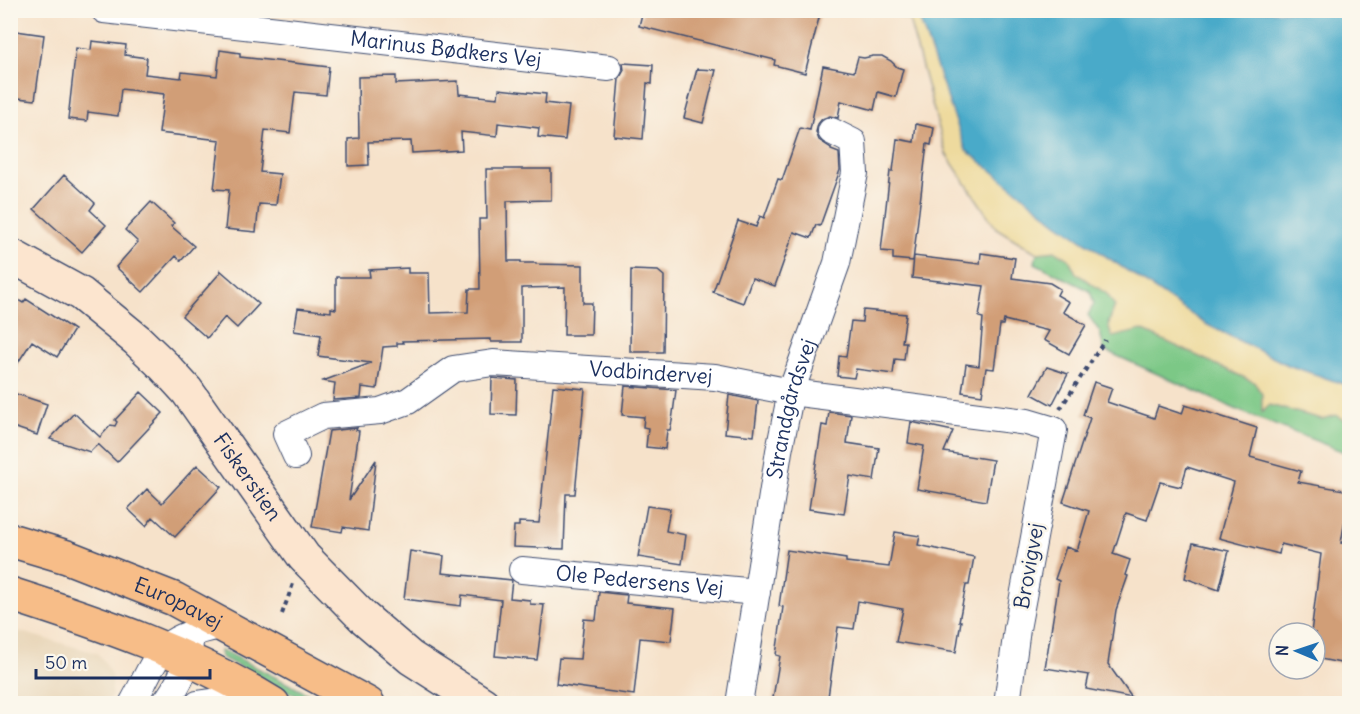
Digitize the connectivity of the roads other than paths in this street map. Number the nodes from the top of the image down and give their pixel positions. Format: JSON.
{"nodes":[{"id":1,"x":104,"y":10,"type":"edge"},
{"id":2,"x":609,"y":68,"type":"dead end"},
{"id":3,"x":831,"y":131,"type":"dead end"},
{"id":4,"x":10,"y":255,"type":"edge"},
{"id":5,"x":791,"y":392,"type":"junction"},
{"id":6,"x":1054,"y":430,"type":"joint"},
{"id":7,"x":296,"y":456,"type":"dead end"},
{"id":8,"x":10,"y":540,"type":"edge"},
{"id":9,"x":522,"y":570,"type":"dead end"},
{"id":10,"x":757,"y":592,"type":"junction"},
{"id":11,"x":10,"y":594,"type":"edge"},
{"id":12,"x":174,"y":599,"type":"junction"},
{"id":13,"x":223,"y":625,"type":"junction"},
{"id":14,"x":181,"y":647,"type":"junction"},
{"id":15,"x":132,"y":704,"type":"edge"},
{"id":16,"x":164,"y":704,"type":"edge"},
{"id":17,"x":198,"y":704,"type":"edge"},
{"id":18,"x":229,"y":704,"type":"edge"},
{"id":19,"x":273,"y":704,"type":"edge"},
{"id":20,"x":368,"y":704,"type":"edge"},
{"id":21,"x":483,"y":704,"type":"edge"},
{"id":22,"x":739,"y":704,"type":"edge"},
{"id":23,"x":1007,"y":704,"type":"edge"}],
"edges":[{"from":1,"to":2,"type":"street","name":"Marinus Bødkers Vej"},
{"from":3,"to":5,"type":"street","name":"Strandgårdsvej"},
{"from":4,"to":21,"type":"street","name":"Fiskerstien"},
{"from":5,"to":6,"type":"street","name":"Vodbindervej"},
{"from":5,"to":7,"type":"street","name":"Vodbindervej"},
{"from":5,"to":10,"type":"street","name":"Strandgårdsvej"},
{"from":6,"to":23,"type":"street","name":"Brovigvej"},
{"from":8,"to":12,"type":"main road","name":"Europavej"},
{"from":9,"to":10,"type":"street","name":"Ole Pedersens Vej"},
{"from":10,"to":22,"type":"street","name":"Strandgårdsvej"},
{"from":11,"to":14,"type":"main road"},
{"from":12,"to":13,"type":"main road","name":"Europavej"},
{"from":12,"to":14,"type":"street"},
{"from":13,"to":14,"type":"street"},
{"from":13,"to":20,"type":"main road","name":"Europavej"},
{"from":14,"to":15,"type":"street"},
{"from":14,"to":16,"type":"street"},
{"from":14,"to":19,"type":"main road"},
{"from":17,"to":18,"type":"street"}]}
